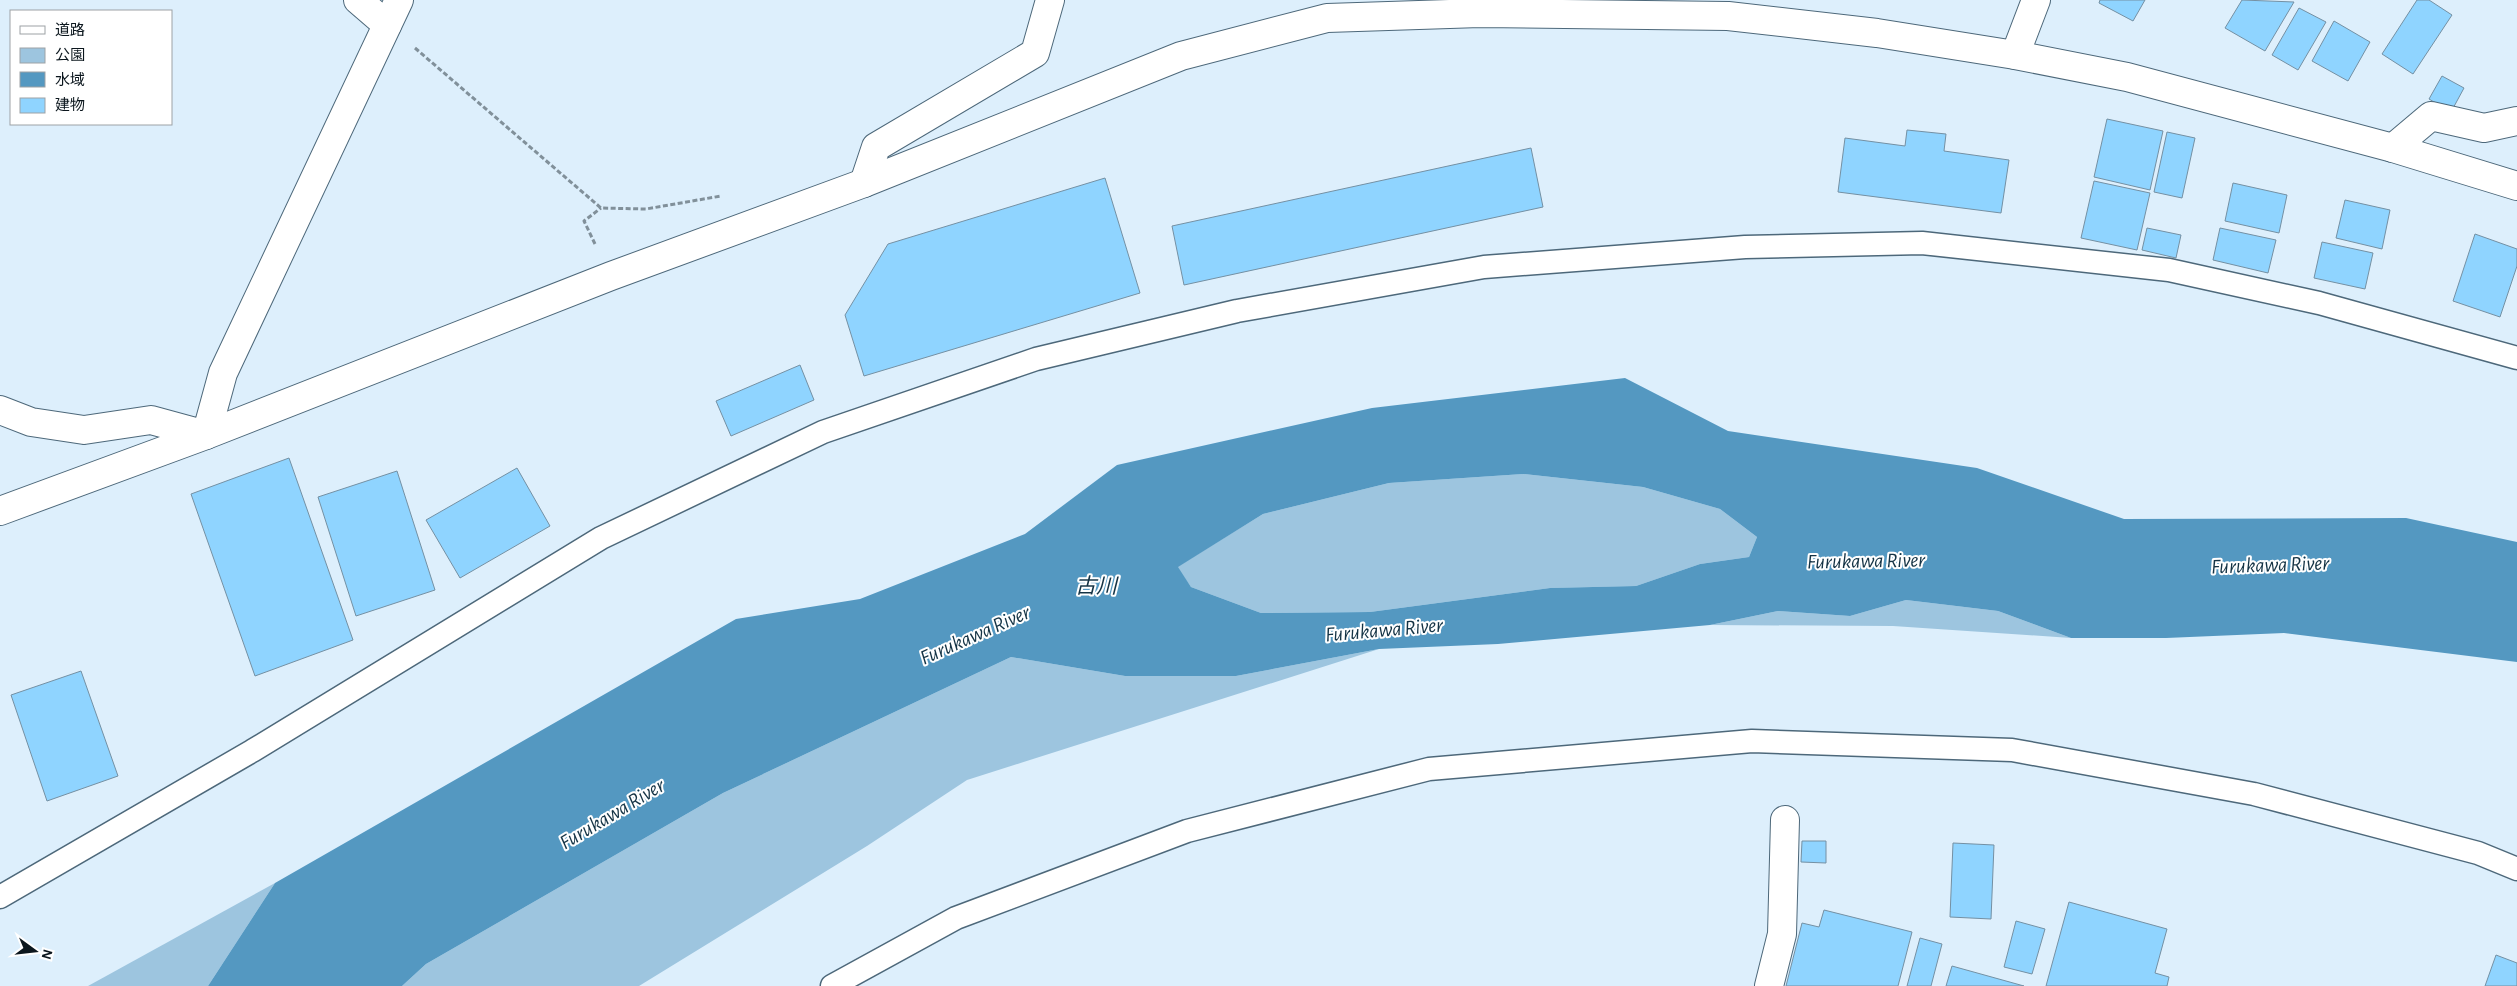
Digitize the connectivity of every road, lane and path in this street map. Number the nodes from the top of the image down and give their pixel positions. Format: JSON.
{"nodes":[{"id":1,"x":358,"y":0,"type":"edge"},
{"id":2,"x":399,"y":0,"type":"edge"},
{"id":3,"x":1050,"y":0,"type":"edge"},
{"id":4,"x":2036,"y":0,"type":"edge"},
{"id":5,"x":388,"y":25,"type":"junction"},
{"id":6,"x":2015,"y":55,"type":"junction"},
{"id":7,"x":2517,"y":121,"type":"edge"},
{"id":8,"x":2394,"y":148,"type":"junction"},
{"id":9,"x":864,"y":183,"type":"junction"},
{"id":10,"x":2517,"y":186,"type":"edge"},
{"id":11,"x":723,"y":195,"type":"dead end"},
{"id":12,"x":601,"y":208,"type":"junction"},
{"id":13,"x":598,"y":251,"type":"dead end"},
{"id":14,"x":2517,"y":358,"type":"edge"},
{"id":15,"x":0,"y":410,"type":"edge"},
{"id":16,"x":206,"y":435,"type":"junction"},
{"id":17,"x":0,"y":511,"type":"edge"},
{"id":18,"x":1785,"y":820,"type":"dead end"},
{"id":19,"x":2517,"y":869,"type":"edge"},
{"id":20,"x":0,"y":897,"type":"edge"},
{"id":21,"x":832,"y":986,"type":"edge"},
{"id":22,"x":1769,"y":986,"type":"edge"}],
"edges":[{"from":1,"to":5,"type":"street"},
{"from":2,"to":5,"type":"street"},
{"from":3,"to":9,"type":"street"},
{"from":4,"to":6,"type":"street"},
{"from":5,"to":12,"type":"path"},
{"from":5,"to":16,"type":"street"},
{"from":6,"to":8,"type":"street"},
{"from":6,"to":9,"type":"street"},
{"from":7,"to":8,"type":"street"},
{"from":8,"to":10,"type":"street"},
{"from":9,"to":16,"type":"street"},
{"from":11,"to":12,"type":"path"},
{"from":12,"to":13,"type":"path"},
{"from":14,"to":20,"type":"lane"},
{"from":15,"to":16,"type":"street"},
{"from":16,"to":17,"type":"street"},
{"from":18,"to":22,"type":"street"},
{"from":19,"to":21,"type":"lane"}]}
